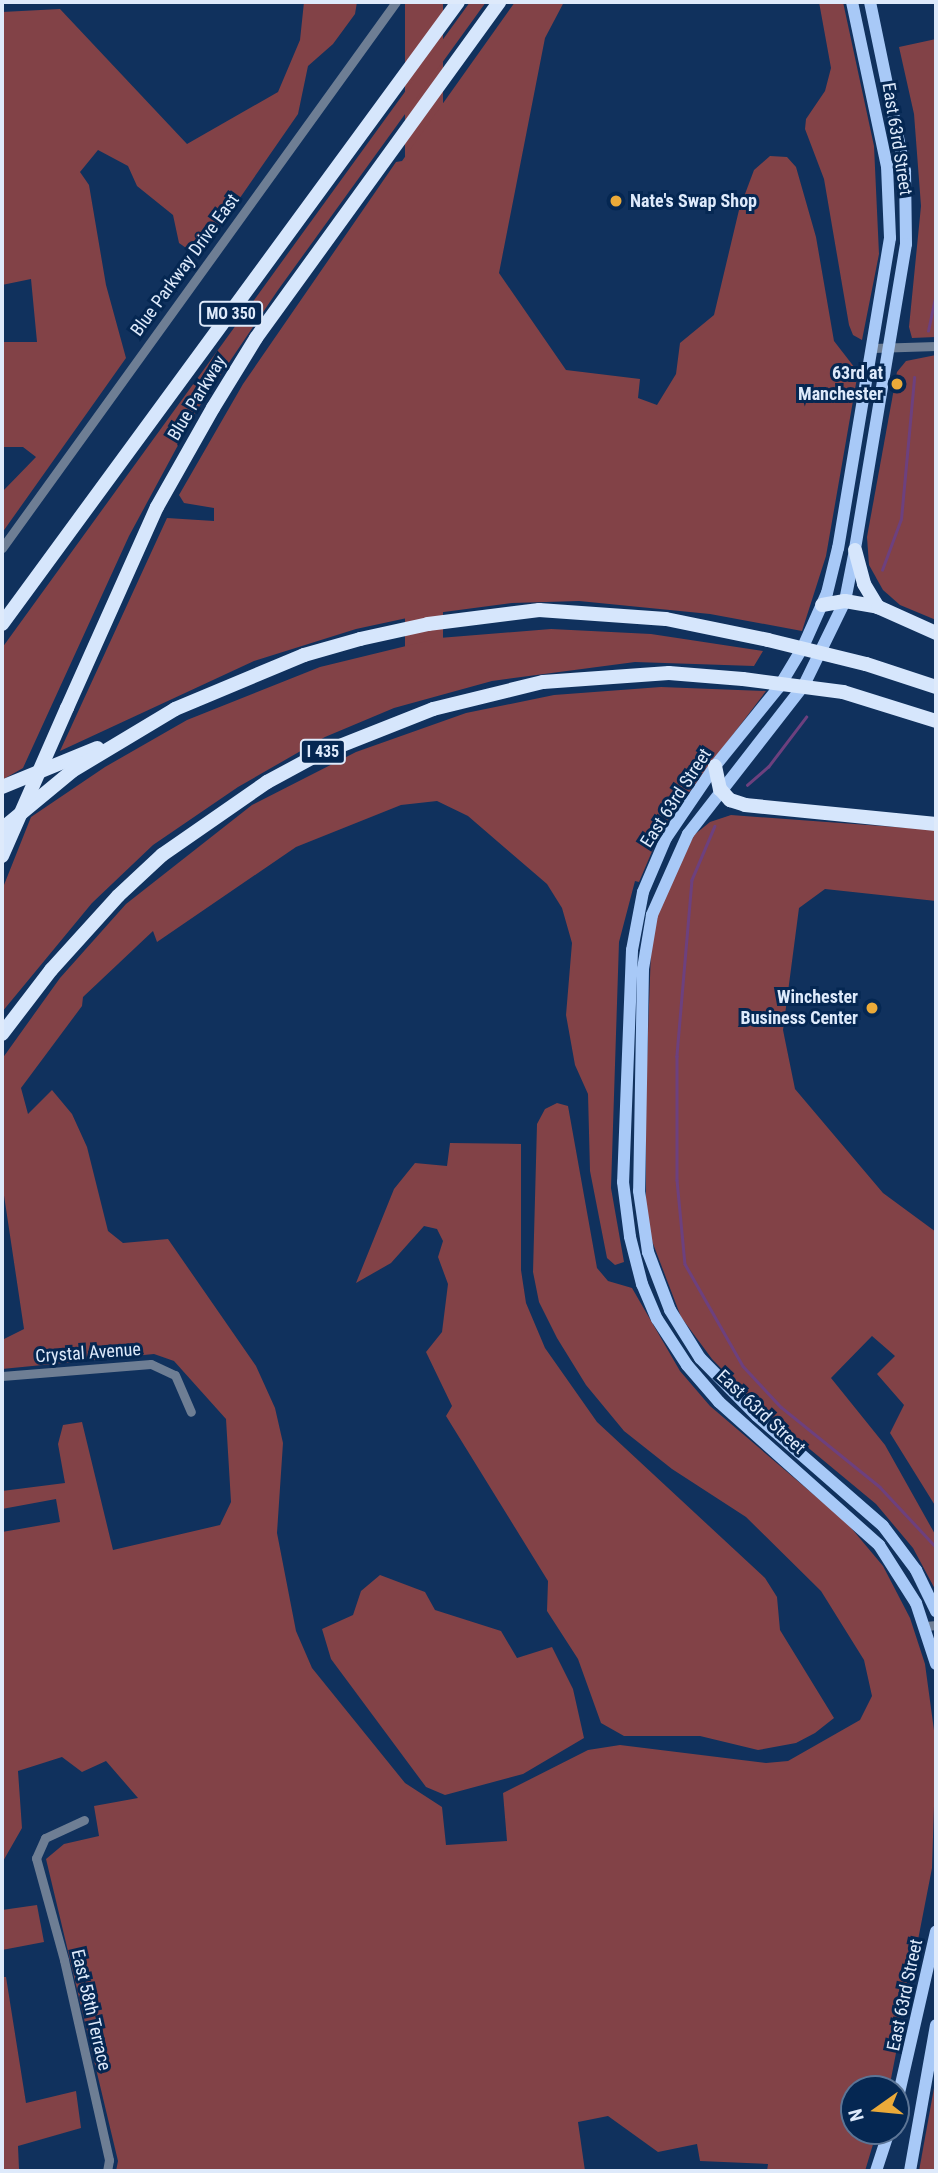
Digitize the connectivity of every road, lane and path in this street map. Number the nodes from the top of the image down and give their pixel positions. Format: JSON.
{"nodes":[{"id":1,"x":396,"y":2,"type":"edge"},
{"id":2,"x":458,"y":2,"type":"edge"},
{"id":3,"x":499,"y":2,"type":"edge"},
{"id":4,"x":852,"y":2,"type":"edge"},
{"id":5,"x":870,"y":2,"type":"edge"},
{"id":6,"x":936,"y":346,"type":"edge"},
{"id":7,"x":873,"y":348,"type":"junction"},
{"id":8,"x":889,"y":350,"type":"junction"},
{"id":9,"x":2,"y":548,"type":"edge"},
{"id":10,"x":855,"y":550,"type":"junction"},
{"id":11,"x":845,"y":601,"type":"junction"},
{"id":12,"x":822,"y":605,"type":"junction"},
{"id":13,"x":878,"y":607,"type":"junction"},
{"id":14,"x":2,"y":624,"type":"edge"},
{"id":15,"x":936,"y":633,"type":"edge"},
{"id":16,"x":936,"y":687,"type":"edge"},
{"id":17,"x":936,"y":721,"type":"edge"},
{"id":18,"x":124,"y":738,"type":"junction"},
{"id":19,"x":715,"y":766,"type":"junction"},
{"id":20,"x":2,"y":787,"type":"edge"},
{"id":21,"x":720,"y":789,"type":"junction"},
{"id":22,"x":936,"y":824,"type":"edge"},
{"id":23,"x":2,"y":829,"type":"edge"},
{"id":24,"x":2,"y":856,"type":"edge"},
{"id":25,"x":2,"y":1034,"type":"edge"},
{"id":26,"x":2,"y":1376,"type":"edge"},
{"id":27,"x":191,"y":1412,"type":"dead end"},
{"id":28,"x":936,"y":1611,"type":"edge"},
{"id":29,"x":931,"y":1625,"type":"edge"},
{"id":30,"x":936,"y":1664,"type":"edge"},
{"id":31,"x":84,"y":1820,"type":"dead end"},
{"id":32,"x":936,"y":1932,"type":"edge"},
{"id":33,"x":936,"y":2025,"type":"edge"},
{"id":34,"x":903,"y":2075,"type":"edge"},
{"id":35,"x":884,"y":2145,"type":"edge"},
{"id":36,"x":107,"y":2171,"type":"edge"},
{"id":37,"x":876,"y":2171,"type":"edge"},
{"id":38,"x":910,"y":2171,"type":"edge"}],
"edges":[{"from":1,"to":9,"type":"street","name":"Blue Parkway Drive East"},
{"from":2,"to":14,"type":"highway","name":"Blue Parkway","number":"MO 350"},
{"from":3,"to":24,"type":"highway","name":"Blue Parkway","number":"MO 350","bridge":true},
{"from":4,"to":7,"type":"main road","name":"East 63rd Street"},
{"from":5,"to":8,"type":"main road","name":"East 63rd Street"},
{"from":6,"to":8,"type":"street"},
{"from":7,"to":8,"type":"street"},
{"from":7,"to":12,"type":"main road","name":"East 63rd Street"},
{"from":8,"to":10,"type":"main road","name":"East 63rd Street"},
{"from":10,"to":11,"type":"main road","name":"East 63rd Street"},
{"from":10,"to":13,"type":"highway"},
{"from":11,"to":12,"type":"highway"},
{"from":11,"to":13,"type":"highway"},
{"from":11,"to":21,"type":"main road","name":"East 63rd Street"},
{"from":12,"to":19,"type":"main road","name":"East 63rd Street"},
{"from":13,"to":15,"type":"highway"},
{"from":16,"to":18,"type":"highway","bridge":true},
{"from":17,"to":25,"type":"highway","number":"I 435","bridge":true},
{"from":18,"to":20,"type":"highway"},
{"from":18,"to":23,"type":"highway"},
{"from":19,"to":21,"type":"highway"},
{"from":19,"to":29,"type":"main road","name":"East 63rd Street"},
{"from":21,"to":22,"type":"highway"},
{"from":21,"to":28,"type":"main road","name":"East 63rd Street"},
{"from":26,"to":27,"type":"street","name":"Crystal Avenue"},
{"from":29,"to":30,"type":"main road","name":"East 63rd Street"},
{"from":31,"to":36,"type":"street","name":"East 58th Terrace"},
{"from":32,"to":34,"type":"main road","name":"East 63rd Street"},
{"from":33,"to":38,"type":"main road","name":"East 63rd Street"},
{"from":35,"to":37,"type":"main road"}]}
